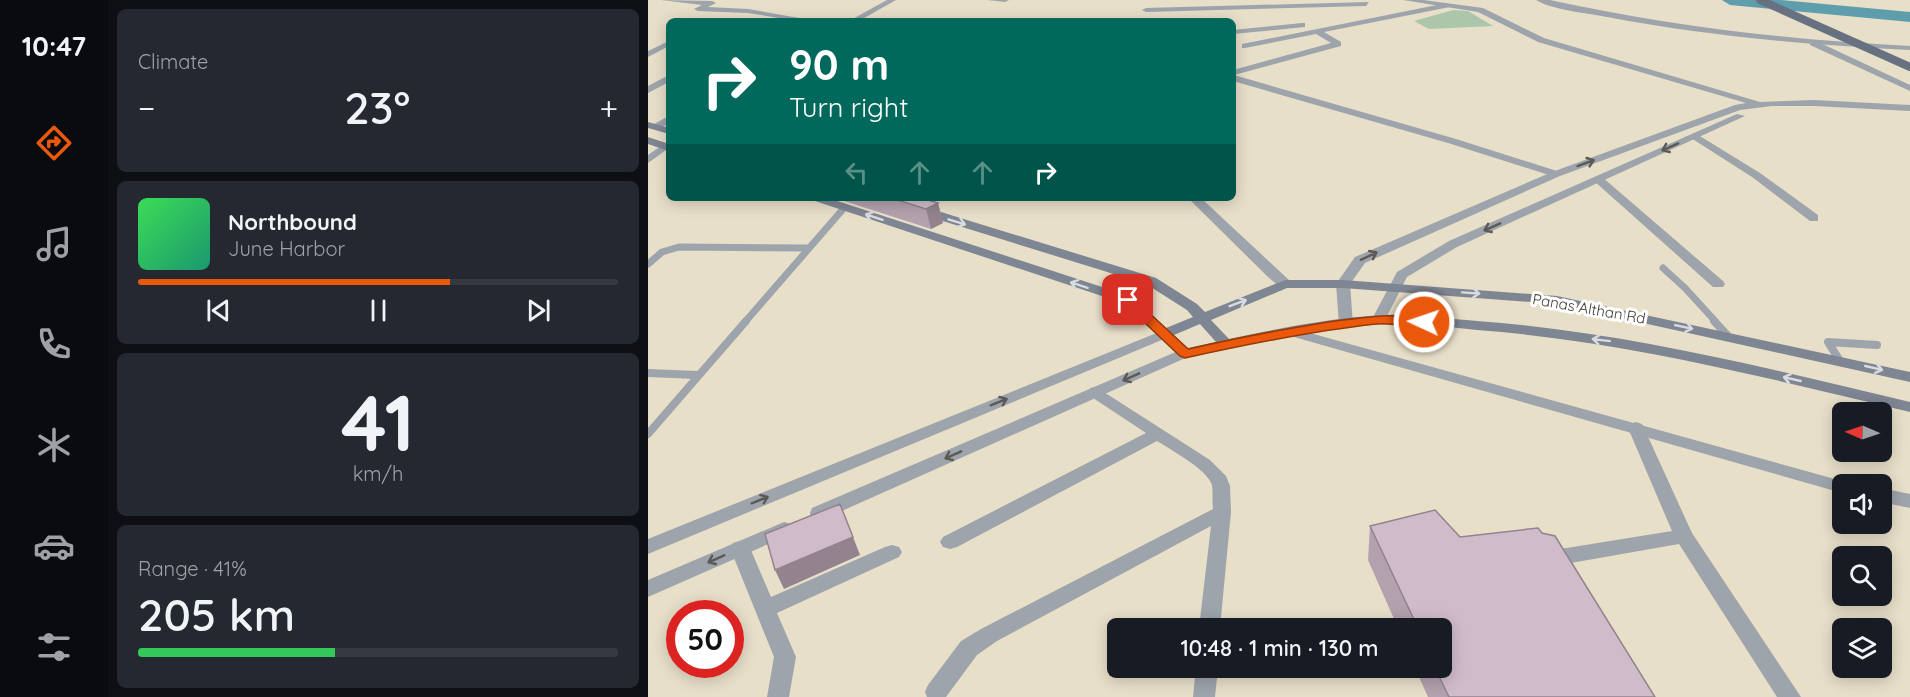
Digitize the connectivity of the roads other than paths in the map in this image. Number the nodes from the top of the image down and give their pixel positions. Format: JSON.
{"nodes":[{"id":1,"x":664,"y":0,"type":"edge"},
{"id":2,"x":892,"y":0,"type":"edge"},
{"id":3,"x":991,"y":0,"type":"edge"},
{"id":4,"x":1005,"y":0,"type":"edge"},
{"id":5,"x":1407,"y":0,"type":"edge"},
{"id":6,"x":1540,"y":0,"type":"edge"},
{"id":7,"x":1760,"y":0,"type":"edge"},
{"id":8,"x":1778,"y":0,"type":"edge"},
{"id":9,"x":713,"y":1,"type":"edge"},
{"id":10,"x":1365,"y":2,"type":"edge"},
{"id":11,"x":1447,"y":5,"type":"junction"},
{"id":12,"x":1246,"y":7,"type":"junction"},
{"id":13,"x":1146,"y":10,"type":"dead end"},
{"id":14,"x":735,"y":11,"type":"junction"},
{"id":15,"x":720,"y":18,"type":"edge"},
{"id":16,"x":771,"y":18,"type":"edge"},
{"id":17,"x":859,"y":18,"type":"edge"},
{"id":18,"x":1248,"y":31,"type":"junction"},
{"id":19,"x":1316,"y":31,"type":"junction"},
{"id":20,"x":1236,"y":32,"type":"edge"},
{"id":21,"x":648,"y":41,"type":"edge"},
{"id":22,"x":666,"y":42,"type":"edge"},
{"id":23,"x":1236,"y":42,"type":"edge"},
{"id":24,"x":1814,"y":43,"type":"junction"},
{"id":25,"x":666,"y":44,"type":"edge"},
{"id":26,"x":1245,"y":46,"type":"junction"},
{"id":27,"x":1908,"y":49,"type":"edge"},
{"id":28,"x":648,"y":54,"type":"edge"},
{"id":29,"x":1910,"y":58,"type":"edge"},
{"id":30,"x":1277,"y":59,"type":"junction"},
{"id":31,"x":1910,"y":67,"type":"edge"},
{"id":32,"x":1236,"y":72,"type":"edge"},
{"id":33,"x":1236,"y":74,"type":"edge"},
{"id":34,"x":666,"y":80,"type":"edge"},
{"id":35,"x":1910,"y":88,"type":"edge"},
{"id":36,"x":648,"y":90,"type":"edge"},
{"id":37,"x":1761,"y":104,"type":"junction"},
{"id":38,"x":1910,"y":108,"type":"edge"},
{"id":39,"x":1910,"y":116,"type":"edge"},
{"id":40,"x":666,"y":120,"type":"edge"},
{"id":41,"x":652,"y":126,"type":"edge"},
{"id":42,"x":1695,"y":136,"type":"junction"},
{"id":43,"x":648,"y":141,"type":"edge"},
{"id":44,"x":666,"y":147,"type":"edge"},
{"id":45,"x":666,"y":148,"type":"edge"},
{"id":46,"x":648,"y":160,"type":"edge"},
{"id":47,"x":1556,"y":174,"type":"junction"},
{"id":48,"x":1598,"y":179,"type":"junction"},
{"id":49,"x":824,"y":201,"type":"edge"},
{"id":50,"x":1197,"y":201,"type":"edge"},
{"id":51,"x":844,"y":208,"type":"junction"},
{"id":52,"x":915,"y":209,"type":"edge"},
{"id":53,"x":1814,"y":218,"type":"dead end"},
{"id":54,"x":808,"y":248,"type":"junction"},
{"id":55,"x":648,"y":264,"type":"edge"},
{"id":56,"x":1663,"y":268,"type":"dead end"},
{"id":57,"x":1285,"y":284,"type":"junction"},
{"id":58,"x":1342,"y":284,"type":"junction"},
{"id":59,"x":1718,"y":284,"type":"dead end"},
{"id":60,"x":1393,"y":288,"type":"junction"},
{"id":61,"x":1201,"y":317,"type":"junction"},
{"id":62,"x":1379,"y":319,"type":"junction"},
{"id":63,"x":1346,"y":324,"type":"junction"},
{"id":64,"x":1292,"y":332,"type":"junction"},
{"id":65,"x":1164,"y":334,"type":"junction"},
{"id":66,"x":1728,"y":336,"type":"junction"},
{"id":67,"x":1226,"y":344,"type":"junction"},
{"id":68,"x":1877,"y":345,"type":"dead end"},
{"id":69,"x":1185,"y":353,"type":"junction"},
{"id":70,"x":1840,"y":361,"type":"junction"},
{"id":71,"x":648,"y":373,"type":"edge"},
{"id":72,"x":697,"y":375,"type":"junction"},
{"id":73,"x":1910,"y":377,"type":"edge"},
{"id":74,"x":1096,"y":392,"type":"junction"},
{"id":75,"x":1910,"y":407,"type":"edge"},
{"id":76,"x":1636,"y":429,"type":"junction"},
{"id":77,"x":648,"y":434,"type":"edge"},
{"id":78,"x":1157,"y":434,"type":"junction"},
{"id":79,"x":1832,"y":484,"type":"edge"},
{"id":80,"x":1892,"y":497,"type":"edge"},
{"id":81,"x":1910,"y":501,"type":"edge"},
{"id":82,"x":1222,"y":512,"type":"junction"},
{"id":83,"x":1684,"y":536,"type":"junction"},
{"id":84,"x":950,"y":542,"type":"dead end"},
{"id":85,"x":648,"y":547,"type":"edge"},
{"id":86,"x":740,"y":548,"type":"junction"},
{"id":87,"x":892,"y":552,"type":"dead end"},
{"id":88,"x":1542,"y":560,"type":"edge"},
{"id":89,"x":648,"y":589,"type":"edge"},
{"id":90,"x":765,"y":609,"type":"junction"},
{"id":91,"x":1211,"y":618,"type":"edge"},
{"id":92,"x":1206,"y":678,"type":"edge"},
{"id":93,"x":936,"y":692,"type":"dead end"},
{"id":94,"x":778,"y":697,"type":"edge"},
{"id":95,"x":1204,"y":697,"type":"edge"},
{"id":96,"x":1790,"y":697,"type":"edge"}],
"edges":[{"from":1,"to":9,"type":"street"},
{"from":2,"to":17,"type":"street"},
{"from":3,"to":4,"type":"street"},
{"from":5,"to":11,"type":"street"},
{"from":6,"to":24,"type":"street"},
{"from":7,"to":31,"type":"main road","bridge":true},
{"from":8,"to":29,"type":"main road"},
{"from":9,"to":14,"type":"street"},
{"from":10,"to":12,"type":"street"},
{"from":10,"to":18,"type":"street"},
{"from":11,"to":19,"type":"street"},
{"from":11,"to":37,"type":"street"},
{"from":12,"to":13,"type":"street"},
{"from":12,"to":18,"type":"street"},
{"from":14,"to":15,"type":"street"},
{"from":14,"to":16,"type":"street"},
{"from":18,"to":20,"type":"street"},
{"from":19,"to":26,"type":"street"},
{"from":19,"to":30,"type":"street"},
{"from":21,"to":22,"type":"street"},
{"from":23,"to":26,"type":"street"},
{"from":24,"to":27,"type":"street"},
{"from":24,"to":35,"type":"street"},
{"from":25,"to":28,"type":"street"},
{"from":26,"to":30,"type":"street"},
{"from":30,"to":32,"type":"street"},
{"from":33,"to":47,"type":"street"},
{"from":34,"to":36,"type":"street"},
{"from":37,"to":38,"type":"street"},
{"from":47,"to":37,"type":"street","one_way":true},
{"from":39,"to":42,"type":"street"},
{"from":40,"to":41,"type":"street"},
{"from":42,"to":48,"type":"street","one_way":true},
{"from":42,"to":53,"type":"street"},
{"from":43,"to":44,"type":"main road"},
{"from":45,"to":46,"type":"street"},
{"from":58,"to":47,"type":"street","one_way":true},
{"from":48,"to":59,"type":"street"},
{"from":48,"to":60,"type":"street","one_way":true},
{"from":49,"to":51,"type":"main road"},
{"from":50,"to":57,"type":"street"},
{"from":51,"to":54,"type":"lane"},
{"from":65,"to":51,"type":"main road","one_way":true},
{"from":52,"to":61,"type":"main road","one_way":true},
{"from":54,"to":55,"type":"lane"},
{"from":54,"to":72,"type":"lane"},
{"from":56,"to":66,"type":"lane"},
{"from":57,"to":58,"type":"main road","name":"Panas Althan Rd"},
{"from":61,"to":57,"type":"main road","name":"Panas Althan Rd","one_way":true},
{"from":58,"to":60,"type":"main road","name":"Panas Althan Rd"},
{"from":58,"to":63,"type":"street"},
{"from":60,"to":62,"type":"street"},
{"from":60,"to":66,"type":"main road","name":"Panas Althan Rd","one_way":true},
{"from":61,"to":65,"type":"main road","name":"Panas Althan Rd"},
{"from":61,"to":67,"type":"main road"},
{"from":62,"to":63,"type":"main road","name":"Panas Althan Rd"},
{"from":75,"to":62,"type":"main road","name":"Panas Althan Rd","one_way":true},
{"from":63,"to":64,"type":"main road","name":"Panas Althan Rd"},
{"from":64,"to":67,"type":"main road","name":"Panas Althan Rd"},
{"from":64,"to":76,"type":"street"},
{"from":65,"to":69,"type":"main road"},
{"from":85,"to":65,"type":"street","one_way":true},
{"from":66,"to":70,"type":"main road","name":"Panas Althan Rd"},
{"from":67,"to":69,"type":"main road","name":"Panas Althan Rd"},
{"from":68,"to":70,"type":"lane"},
{"from":69,"to":74,"type":"street","one_way":true},
{"from":70,"to":73,"type":"main road","name":"Panas Althan Rd","one_way":true},
{"from":71,"to":72,"type":"lane"},
{"from":72,"to":77,"type":"lane"},
{"from":74,"to":78,"type":"street"},
{"from":74,"to":86,"type":"street","one_way":true},
{"from":76,"to":79,"type":"street"},
{"from":76,"to":83,"type":"street"},
{"from":78,"to":82,"type":"street"},
{"from":78,"to":84,"type":"street"},
{"from":80,"to":81,"type":"street"},
{"from":82,"to":91,"type":"street"},
{"from":82,"to":93,"type":"street"},
{"from":83,"to":88,"type":"street"},
{"from":83,"to":96,"type":"street"},
{"from":86,"to":89,"type":"street","one_way":true},
{"from":86,"to":90,"type":"street"},
{"from":87,"to":90,"type":"street"},
{"from":90,"to":94,"type":"street"},
{"from":92,"to":95,"type":"street"}]}
